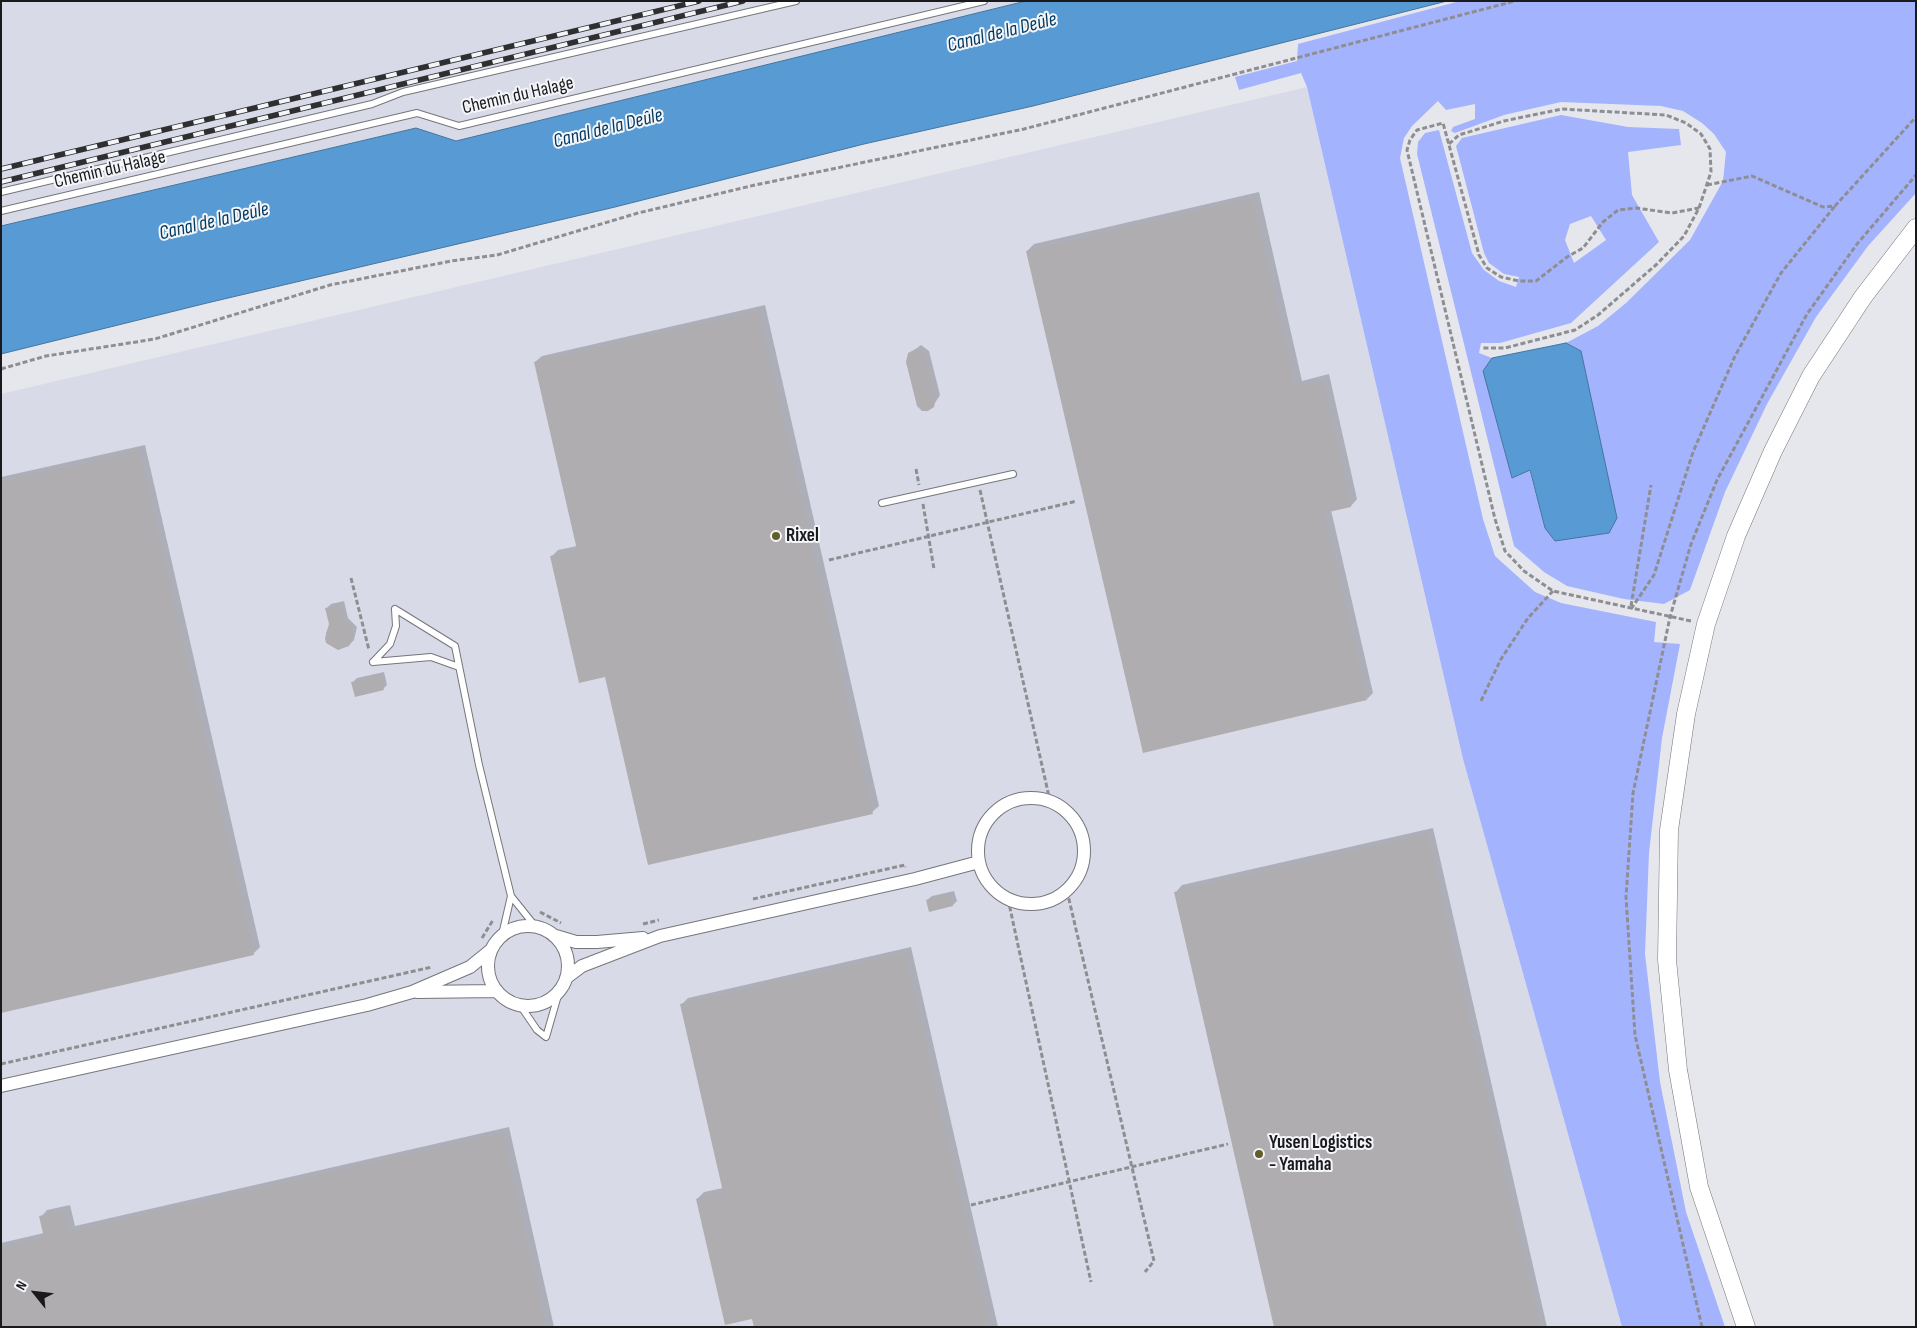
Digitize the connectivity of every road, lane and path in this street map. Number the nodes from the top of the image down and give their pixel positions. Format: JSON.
{"nodes":[{"id":1,"x":796,"y":1,"type":"edge"},
{"id":2,"x":984,"y":1,"type":"edge"},
{"id":3,"x":1515,"y":1,"type":"edge"},
{"id":4,"x":1916,"y":117,"type":"edge"},
{"id":5,"x":1449,"y":144,"type":"junction"},
{"id":6,"x":1916,"y":175,"type":"edge"},
{"id":7,"x":1706,"y":185,"type":"junction"},
{"id":8,"x":1,"y":192,"type":"edge"},
{"id":9,"x":1835,"y":206,"type":"junction"},
{"id":10,"x":1699,"y":208,"type":"junction"},
{"id":11,"x":1,"y":212,"type":"edge"},
{"id":12,"x":1916,"y":228,"type":"edge"},
{"id":13,"x":1483,"y":348,"type":"dead end"},
{"id":14,"x":1,"y":369,"type":"edge"},
{"id":15,"x":916,"y":469,"type":"dead end"},
{"id":16,"x":1013,"y":474,"type":"dead end"},
{"id":17,"x":978,"y":482,"type":"junction"},
{"id":18,"x":1651,"y":484,"type":"dead end"},
{"id":19,"x":921,"y":495,"type":"junction"},
{"id":20,"x":1076,"y":501,"type":"dead end"},
{"id":21,"x":882,"y":503,"type":"dead end"},
{"id":22,"x":987,"y":523,"type":"junction"},
{"id":23,"x":928,"y":537,"type":"junction"},
{"id":24,"x":829,"y":560,"type":"dead end"},
{"id":25,"x":934,"y":569,"type":"dead end"},
{"id":26,"x":351,"y":578,"type":"dead end"},
{"id":27,"x":1553,"y":591,"type":"junction"},
{"id":28,"x":1631,"y":609,"type":"junction"},
{"id":29,"x":1670,"y":617,"type":"junction"},
{"id":30,"x":1706,"y":624,"type":"junction"},
{"id":31,"x":372,"y":662,"type":"junction"},
{"id":32,"x":459,"y":668,"type":"junction"},
{"id":33,"x":1481,"y":701,"type":"dead end"},
{"id":34,"x":1050,"y":801,"type":"junction"},
{"id":35,"x":979,"y":862,"type":"junction"},
{"id":36,"x":910,"y":880,"type":"junction"},
{"id":37,"x":1066,"y":891,"type":"junction"},
{"id":38,"x":511,"y":896,"type":"junction"},
{"id":39,"x":1008,"y":899,"type":"junction"},
{"id":40,"x":749,"y":900,"type":"dead end"},
{"id":41,"x":535,"y":908,"type":"dead end"},
{"id":42,"x":495,"y":915,"type":"dead end"},
{"id":43,"x":661,"y":920,"type":"dead end"},
{"id":44,"x":642,"y":924,"type":"dead end"},
{"id":45,"x":535,"y":926,"type":"junction"},
{"id":46,"x":568,"y":928,"type":"dead end"},
{"id":47,"x":502,"y":935,"type":"junction"},
{"id":48,"x":556,"y":936,"type":"junction"},
{"id":49,"x":660,"y":936,"type":"junction"},
{"id":50,"x":476,"y":944,"type":"dead end"},
{"id":51,"x":491,"y":950,"type":"junction"},
{"id":52,"x":432,"y":967,"type":"dead end"},
{"id":53,"x":566,"y":978,"type":"junction"},
{"id":54,"x":497,"y":991,"type":"junction"},
{"id":55,"x":412,"y":992,"type":"junction"},
{"id":56,"x":559,"y":992,"type":"junction"},
{"id":57,"x":520,"y":1005,"type":"junction"},
{"id":58,"x":1,"y":1064,"type":"edge"},
{"id":59,"x":1,"y":1086,"type":"edge"},
{"id":60,"x":1228,"y":1144,"type":"dead end"},
{"id":61,"x":1132,"y":1167,"type":"junction"},
{"id":62,"x":1069,"y":1182,"type":"junction"},
{"id":63,"x":971,"y":1205,"type":"dead end"},
{"id":64,"x":1145,"y":1272,"type":"dead end"},
{"id":65,"x":1091,"y":1282,"type":"dead end"},
{"id":66,"x":1702,"y":1327,"type":"edge"},
{"id":67,"x":1746,"y":1327,"type":"edge"}],
"edges":[{"from":1,"to":8,"type":"lane"},
{"from":2,"to":11,"type":"lane","name":"Chemin du Halage"},
{"from":3,"to":14,"type":"path"},
{"from":4,"to":9,"type":"path"},
{"from":5,"to":7,"type":"path"},
{"from":5,"to":10,"type":"path"},
{"from":5,"to":27,"type":"path"},
{"from":6,"to":29,"type":"path"},
{"from":7,"to":9,"type":"path"},
{"from":7,"to":10,"type":"path"},
{"from":9,"to":28,"type":"path"},
{"from":10,"to":13,"type":"path"},
{"from":12,"to":30,"type":"main road"},
{"from":15,"to":19,"type":"path"},
{"from":16,"to":17,"type":"lane"},
{"from":17,"to":19,"type":"lane"},
{"from":17,"to":22,"type":"path"},
{"from":18,"to":28,"type":"path"},
{"from":19,"to":21,"type":"lane"},
{"from":19,"to":23,"type":"path"},
{"from":20,"to":22,"type":"path"},
{"from":22,"to":23,"type":"path"},
{"from":22,"to":34,"type":"path"},
{"from":23,"to":24,"type":"path"},
{"from":23,"to":25,"type":"path"},
{"from":26,"to":31,"type":"path"},
{"from":27,"to":28,"type":"path"},
{"from":27,"to":33,"type":"path"},
{"from":28,"to":29,"type":"path"},
{"from":29,"to":30,"type":"path"},
{"from":29,"to":66,"type":"path"},
{"from":30,"to":67,"type":"main road"},
{"from":31,"to":32,"type":"lane"},
{"from":31,"to":32,"type":"lane"},
{"from":32,"to":38,"type":"lane"},
{"from":34,"to":35,"type":"street"},
{"from":34,"to":37,"type":"street"},
{"from":35,"to":36,"type":"street"},
{"from":35,"to":39,"type":"street"},
{"from":36,"to":40,"type":"path"},
{"from":36,"to":49,"type":"street"},
{"from":37,"to":39,"type":"street"},
{"from":37,"to":61,"type":"path"},
{"from":38,"to":45,"type":"lane"},
{"from":38,"to":47,"type":"lane"},
{"from":39,"to":62,"type":"path"},
{"from":41,"to":46,"type":"path"},
{"from":42,"to":50,"type":"path"},
{"from":43,"to":44,"type":"path"},
{"from":45,"to":47,"type":"street"},
{"from":45,"to":48,"type":"street"},
{"from":47,"to":51,"type":"street"},
{"from":48,"to":49,"type":"street"},
{"from":48,"to":53,"type":"street"},
{"from":49,"to":53,"type":"street"},
{"from":51,"to":54,"type":"street"},
{"from":51,"to":55,"type":"street"},
{"from":52,"to":58,"type":"path"},
{"from":53,"to":56,"type":"street"},
{"from":54,"to":55,"type":"street"},
{"from":54,"to":57,"type":"street"},
{"from":55,"to":59,"type":"street"},
{"from":56,"to":57,"type":"street"},
{"from":56,"to":57,"type":"lane"},
{"from":60,"to":61,"type":"path"},
{"from":61,"to":62,"type":"path"},
{"from":61,"to":64,"type":"path"},
{"from":62,"to":63,"type":"path"},
{"from":62,"to":65,"type":"path"}]}
